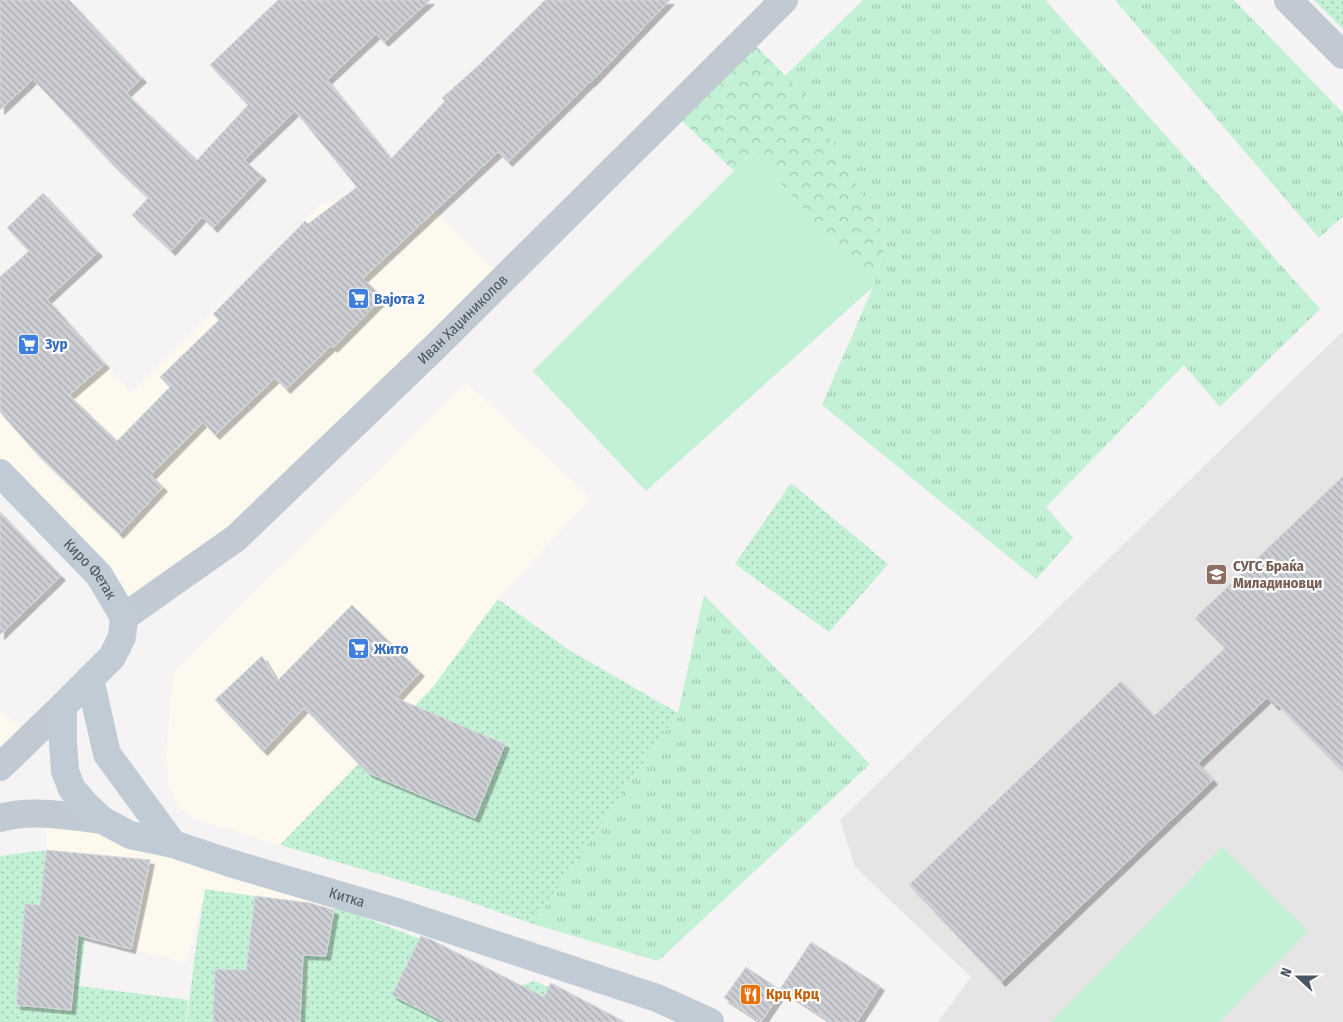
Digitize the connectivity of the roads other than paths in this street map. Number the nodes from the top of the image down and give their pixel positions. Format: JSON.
{"nodes":[{"id":1,"x":784,"y":0,"type":"edge"},
{"id":2,"x":1288,"y":0,"type":"edge"},
{"id":3,"x":1343,"y":55,"type":"edge"},
{"id":4,"x":0,"y":473,"type":"edge"},
{"id":5,"x":124,"y":616,"type":"junction"},
{"id":6,"x":90,"y":679,"type":"junction"},
{"id":7,"x":63,"y":706,"type":"junction"},
{"id":8,"x":0,"y":767,"type":"edge"},
{"id":9,"x":0,"y":818,"type":"edge"},
{"id":10,"x":102,"y":820,"type":"junction"},
{"id":11,"x":173,"y":844,"type":"junction"},
{"id":12,"x":710,"y":1022,"type":"edge"}],
"edges":[{"from":1,"to":5,"type":"street","name":"Иван Хаџиниколов"},
{"from":2,"to":3,"type":"street"},
{"from":4,"to":5,"type":"main road","name":"Киро Фетак"},
{"from":5,"to":6,"type":"main road","name":"Киро Фетак"},
{"from":6,"to":7,"type":"main road"},
{"from":6,"to":11,"type":"main road"},
{"from":7,"to":8,"type":"street"},
{"from":7,"to":10,"type":"main road","name":"Китка"},
{"from":9,"to":10,"type":"street"},
{"from":10,"to":11,"type":"main road","name":"Китка"},
{"from":11,"to":12,"type":"main road","name":"Китка"}]}
